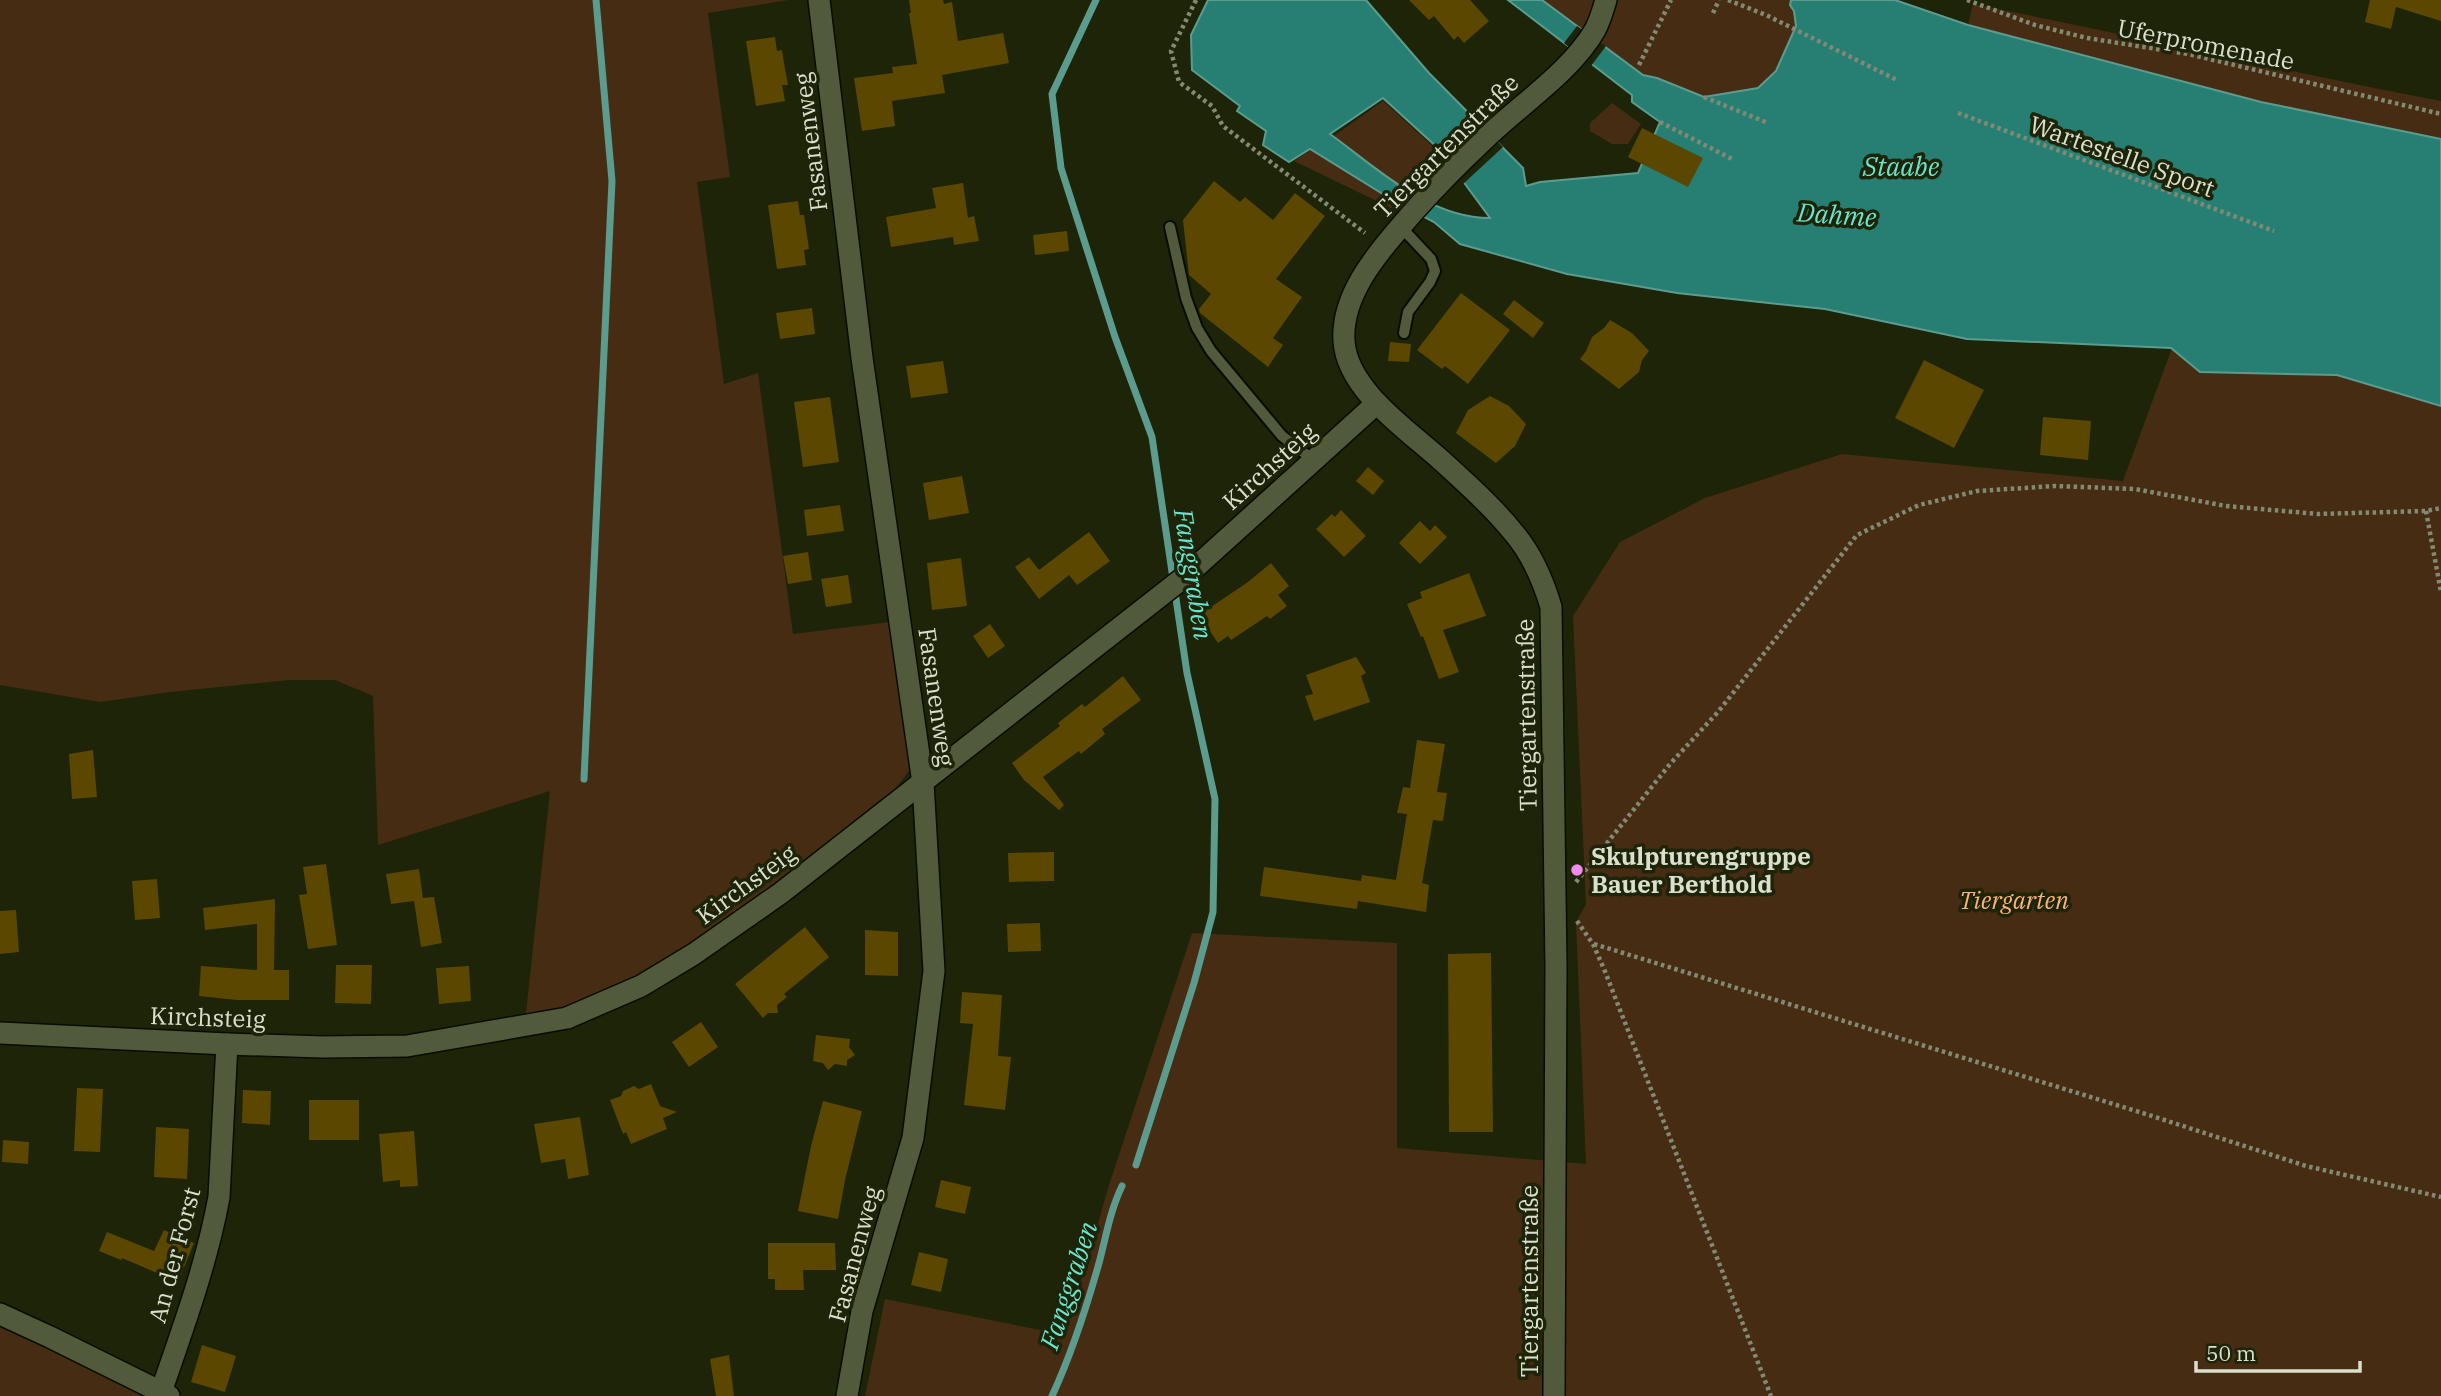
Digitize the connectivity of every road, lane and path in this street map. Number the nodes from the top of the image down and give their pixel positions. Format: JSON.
{"nodes":[{"id":1,"x":819,"y":0,"type":"edge"},
{"id":2,"x":1196,"y":0,"type":"edge"},
{"id":3,"x":1606,"y":0,"type":"edge"},
{"id":4,"x":1671,"y":0,"type":"edge"},
{"id":5,"x":1719,"y":0,"type":"edge"},
{"id":6,"x":1728,"y":0,"type":"edge"},
{"id":7,"x":1967,"y":0,"type":"edge"},
{"id":8,"x":1713,"y":13,"type":"dead end"},
{"id":9,"x":1639,"y":65,"type":"dead end"},
{"id":10,"x":1896,"y":80,"type":"dead end"},
{"id":11,"x":1704,"y":97,"type":"dead end"},
{"id":12,"x":1958,"y":113,"type":"dead end"},
{"id":13,"x":2441,"y":114,"type":"edge"},
{"id":14,"x":1660,"y":122,"type":"dead end"},
{"id":15,"x":1768,"y":123,"type":"dead end"},
{"id":16,"x":1734,"y":160,"type":"dead end"},
{"id":17,"x":1405,"y":222,"type":"junction"},
{"id":18,"x":1170,"y":227,"type":"dead end"},
{"id":19,"x":2274,"y":231,"type":"dead end"},
{"id":20,"x":1365,"y":233,"type":"dead end"},
{"id":21,"x":1404,"y":333,"type":"dead end"},
{"id":22,"x":1377,"y":403,"type":"junction"},
{"id":23,"x":1315,"y":461,"type":"junction"},
{"id":24,"x":2441,"y":508,"type":"edge"},
{"id":25,"x":2426,"y":511,"type":"junction"},
{"id":26,"x":2441,"y":592,"type":"edge"},
{"id":27,"x":923,"y":783,"type":"junction"},
{"id":28,"x":1572,"y":888,"type":"dead end"},
{"id":29,"x":1573,"y":916,"type":"dead end"},
{"id":30,"x":1593,"y":944,"type":"junction"},
{"id":31,"x":0,"y":1033,"type":"edge"},
{"id":32,"x":227,"y":1044,"type":"junction"},
{"id":33,"x":2441,"y":1197,"type":"edge"},
{"id":34,"x":0,"y":1314,"type":"edge"},
{"id":35,"x":165,"y":1394,"type":"edge"},
{"id":36,"x":847,"y":1396,"type":"edge"},
{"id":37,"x":1554,"y":1396,"type":"edge"},
{"id":38,"x":1771,"y":1396,"type":"edge"}],
"edges":[{"from":1,"to":27,"type":"street","name":"Fasanenweg"},
{"from":2,"to":20,"type":"path"},
{"from":3,"to":17,"type":"street","name":"Tiergartenstraße"},
{"from":4,"to":9,"type":"path"},
{"from":5,"to":8,"type":"path"},
{"from":6,"to":10,"type":"path"},
{"from":7,"to":13,"type":"path","name":"Uferpromenade"},
{"from":11,"to":15,"type":"path"},
{"from":12,"to":19,"type":"path","name":"Wartestelle Sport"},
{"from":14,"to":16,"type":"path"},
{"from":17,"to":21,"type":"lane"},
{"from":17,"to":22,"type":"street","name":"Tiergartenstraße"},
{"from":18,"to":23,"type":"lane"},
{"from":22,"to":23,"type":"street","name":"Kirchsteig"},
{"from":22,"to":37,"type":"street","name":"Tiergartenstraße"},
{"from":23,"to":27,"type":"street","name":"Kirchsteig"},
{"from":24,"to":25,"type":"path"},
{"from":25,"to":26,"type":"path"},
{"from":25,"to":28,"type":"path"},
{"from":27,"to":32,"type":"street","name":"Kirchsteig"},
{"from":27,"to":36,"type":"street","name":"Fasanenweg"},
{"from":29,"to":30,"type":"path"},
{"from":30,"to":33,"type":"path"},
{"from":30,"to":38,"type":"path"},
{"from":31,"to":32,"type":"street","name":"Kirchsteig"},
{"from":32,"to":35,"type":"street","name":"An der Forst"},
{"from":34,"to":35,"type":"street","name":"An der Forst"}]}
